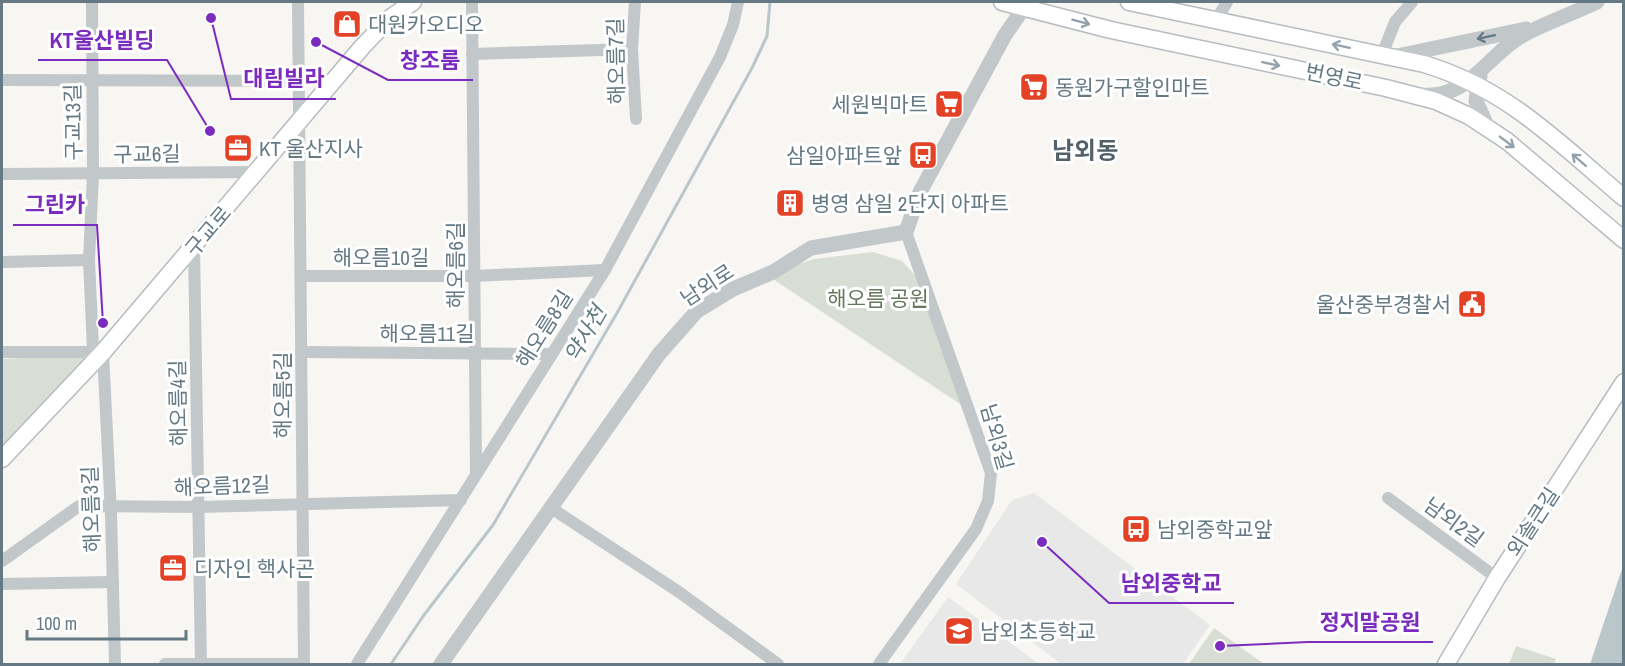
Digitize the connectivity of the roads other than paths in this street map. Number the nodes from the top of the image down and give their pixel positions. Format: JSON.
{"nodes":[{"id":1,"x":92,"y":2,"type":"edge"},
{"id":2,"x":298,"y":2,"type":"edge"},
{"id":3,"x":410,"y":2,"type":"edge"},
{"id":4,"x":472,"y":2,"type":"edge"},
{"id":5,"x":635,"y":2,"type":"edge"},
{"id":6,"x":738,"y":2,"type":"edge"},
{"id":7,"x":1002,"y":2,"type":"edge"},
{"id":8,"x":1129,"y":2,"type":"edge"},
{"id":9,"x":1227,"y":2,"type":"edge"},
{"id":10,"x":1412,"y":2,"type":"edge"},
{"id":11,"x":1597,"y":2,"type":"edge"},
{"id":12,"x":1026,"y":4,"type":"edge"},
{"id":13,"x":1216,"y":20,"type":"junction"},
{"id":14,"x":1544,"y":25,"type":"junction"},
{"id":15,"x":632,"y":49,"type":"junction"},
{"id":16,"x":472,"y":54,"type":"junction"},
{"id":17,"x":1387,"y":56,"type":"junction"},
{"id":18,"x":92,"y":79,"type":"junction"},
{"id":19,"x":2,"y":81,"type":"edge"},
{"id":20,"x":297,"y":81,"type":"junction"},
{"id":21,"x":1474,"y":82,"type":"junction"},
{"id":22,"x":1413,"y":94,"type":"junction"},
{"id":23,"x":636,"y":119,"type":"dead end"},
{"id":24,"x":297,"y":124,"type":"junction"},
{"id":25,"x":1488,"y":128,"type":"junction"},
{"id":26,"x":258,"y":172,"type":"junction"},
{"id":27,"x":2,"y":174,"type":"edge"},
{"id":28,"x":93,"y":174,"type":"junction"},
{"id":29,"x":1623,"y":198,"type":"edge"},
{"id":30,"x":906,"y":232,"type":"junction"},
{"id":31,"x":1623,"y":240,"type":"edge"},
{"id":32,"x":194,"y":248,"type":"junction"},
{"id":33,"x":89,"y":260,"type":"junction"},
{"id":34,"x":2,"y":262,"type":"edge"},
{"id":35,"x":604,"y":270,"type":"junction"},
{"id":36,"x":301,"y":276,"type":"junction"},
{"id":37,"x":474,"y":276,"type":"junction"},
{"id":38,"x":98,"y":351,"type":"junction"},
{"id":39,"x":2,"y":352,"type":"edge"},
{"id":40,"x":302,"y":352,"type":"junction"},
{"id":41,"x":475,"y":352,"type":"junction"},
{"id":42,"x":552,"y":354,"type":"junction"},
{"id":43,"x":1623,"y":382,"type":"edge"},
{"id":44,"x":2,"y":459,"type":"edge"},
{"id":45,"x":476,"y":475,"type":"junction"},
{"id":46,"x":1388,"y":498,"type":"dead end"},
{"id":47,"x":460,"y":500,"type":"junction"},
{"id":48,"x":303,"y":503,"type":"junction"},
{"id":49,"x":111,"y":507,"type":"junction"},
{"id":50,"x":199,"y":507,"type":"junction"},
{"id":51,"x":552,"y":508,"type":"junction"},
{"id":52,"x":2,"y":561,"type":"edge"},
{"id":53,"x":1497,"y":578,"type":"junction"},
{"id":54,"x":113,"y":582,"type":"junction"},
{"id":55,"x":2,"y":584,"type":"edge"},
{"id":56,"x":115,"y":664,"type":"edge"},
{"id":57,"x":165,"y":664,"type":"edge"},
{"id":58,"x":201,"y":664,"type":"edge"},
{"id":59,"x":304,"y":664,"type":"edge"},
{"id":60,"x":357,"y":664,"type":"edge"},
{"id":61,"x":441,"y":664,"type":"edge"},
{"id":62,"x":778,"y":664,"type":"edge"},
{"id":63,"x":879,"y":664,"type":"edge"},
{"id":64,"x":1446,"y":664,"type":"edge"}],
"edges":[{"from":1,"to":18,"type":"street","name":"구교13길"},
{"from":2,"to":20,"type":"street","name":"해오름5길"},
{"from":3,"to":24,"type":"main road","name":"구교로"},
{"from":4,"to":16,"type":"street","name":"해오름6길"},
{"from":5,"to":15,"type":"street","name":"해오름7길"},
{"from":6,"to":35,"type":"street","name":"해오름8길"},
{"from":7,"to":12,"type":"main road","name":"번영로"},
{"from":8,"to":13,"type":"main road","name":"번영로"},
{"from":9,"to":13,"type":"street"},
{"from":10,"to":17,"type":"street"},
{"from":11,"to":14,"type":"street"},
{"from":12,"to":22,"type":"main road","name":"번영로","one_way":true},
{"from":12,"to":30,"type":"street"},
{"from":17,"to":13,"type":"main road","name":"번영로","one_way":true},
{"from":14,"to":17,"type":"street","one_way":true},
{"from":14,"to":21,"type":"street"},
{"from":15,"to":16,"type":"street"},
{"from":15,"to":23,"type":"street","name":"해오름7길"},
{"from":16,"to":37,"type":"street","name":"해오름6길"},
{"from":17,"to":21,"type":"main road","name":"번영로"},
{"from":18,"to":19,"type":"street"},
{"from":18,"to":20,"type":"street"},
{"from":18,"to":28,"type":"street","name":"구교13길"},
{"from":20,"to":24,"type":"street","name":"해오름5길"},
{"from":21,"to":22,"type":"street"},
{"from":21,"to":25,"type":"street"},
{"from":29,"to":21,"type":"main road","name":"번영로","one_way":true},
{"from":22,"to":25,"type":"main road","name":"번영로"},
{"from":24,"to":26,"type":"main road","name":"구교로"},
{"from":24,"to":36,"type":"street","name":"해오름5길"},
{"from":25,"to":31,"type":"main road","name":"번영로","one_way":true},
{"from":26,"to":28,"type":"street","name":"구교6길"},
{"from":26,"to":32,"type":"main road","name":"구교로"},
{"from":27,"to":28,"type":"street","name":"구교6길"},
{"from":28,"to":33,"type":"street","name":"구교13길"},
{"from":30,"to":51,"type":"street","name":"남외로"},
{"from":30,"to":63,"type":"street","name":"남외3길"},
{"from":32,"to":38,"type":"main road","name":"구교로"},
{"from":32,"to":50,"type":"street","name":"해오름4길"},
{"from":33,"to":34,"type":"street"},
{"from":33,"to":38,"type":"street","name":"구교13길"},
{"from":35,"to":37,"type":"street","name":"해오름10길"},
{"from":35,"to":42,"type":"street","name":"해오름8길"},
{"from":36,"to":37,"type":"street","name":"해오름10길"},
{"from":36,"to":40,"type":"street","name":"해오름5길"},
{"from":37,"to":41,"type":"street","name":"해오름6길"},
{"from":38,"to":39,"type":"street"},
{"from":38,"to":44,"type":"main road","name":"구교로"},
{"from":38,"to":49,"type":"street","name":"해오름3길"},
{"from":40,"to":41,"type":"street","name":"해오름11길"},
{"from":40,"to":48,"type":"street","name":"해오름5길"},
{"from":41,"to":42,"type":"street","name":"해오름11길"},
{"from":41,"to":45,"type":"street","name":"해오름6길"},
{"from":42,"to":45,"type":"street","name":"해오름8길"},
{"from":43,"to":53,"type":"main road","name":"외솔큰길"},
{"from":45,"to":47,"type":"street","name":"해오름8길"},
{"from":46,"to":53,"type":"street","name":"남외2길"},
{"from":47,"to":48,"type":"street","name":"해오름12길"},
{"from":47,"to":60,"type":"street","name":"해오름8길"},
{"from":48,"to":50,"type":"street","name":"해오름12길"},
{"from":48,"to":59,"type":"street","name":"해오름5길"},
{"from":49,"to":50,"type":"street","name":"해오름12길"},
{"from":49,"to":52,"type":"street","name":"해오름12길"},
{"from":49,"to":54,"type":"street","name":"해오름3길"},
{"from":50,"to":58,"type":"street","name":"해오름4길"},
{"from":51,"to":61,"type":"street","name":"남외로"},
{"from":51,"to":62,"type":"street"},
{"from":53,"to":64,"type":"main road","name":"외솔큰길"},
{"from":54,"to":55,"type":"street"},
{"from":54,"to":56,"type":"street","name":"해오름3길"},
{"from":57,"to":58,"type":"street"},
{"from":58,"to":59,"type":"street"}]}
